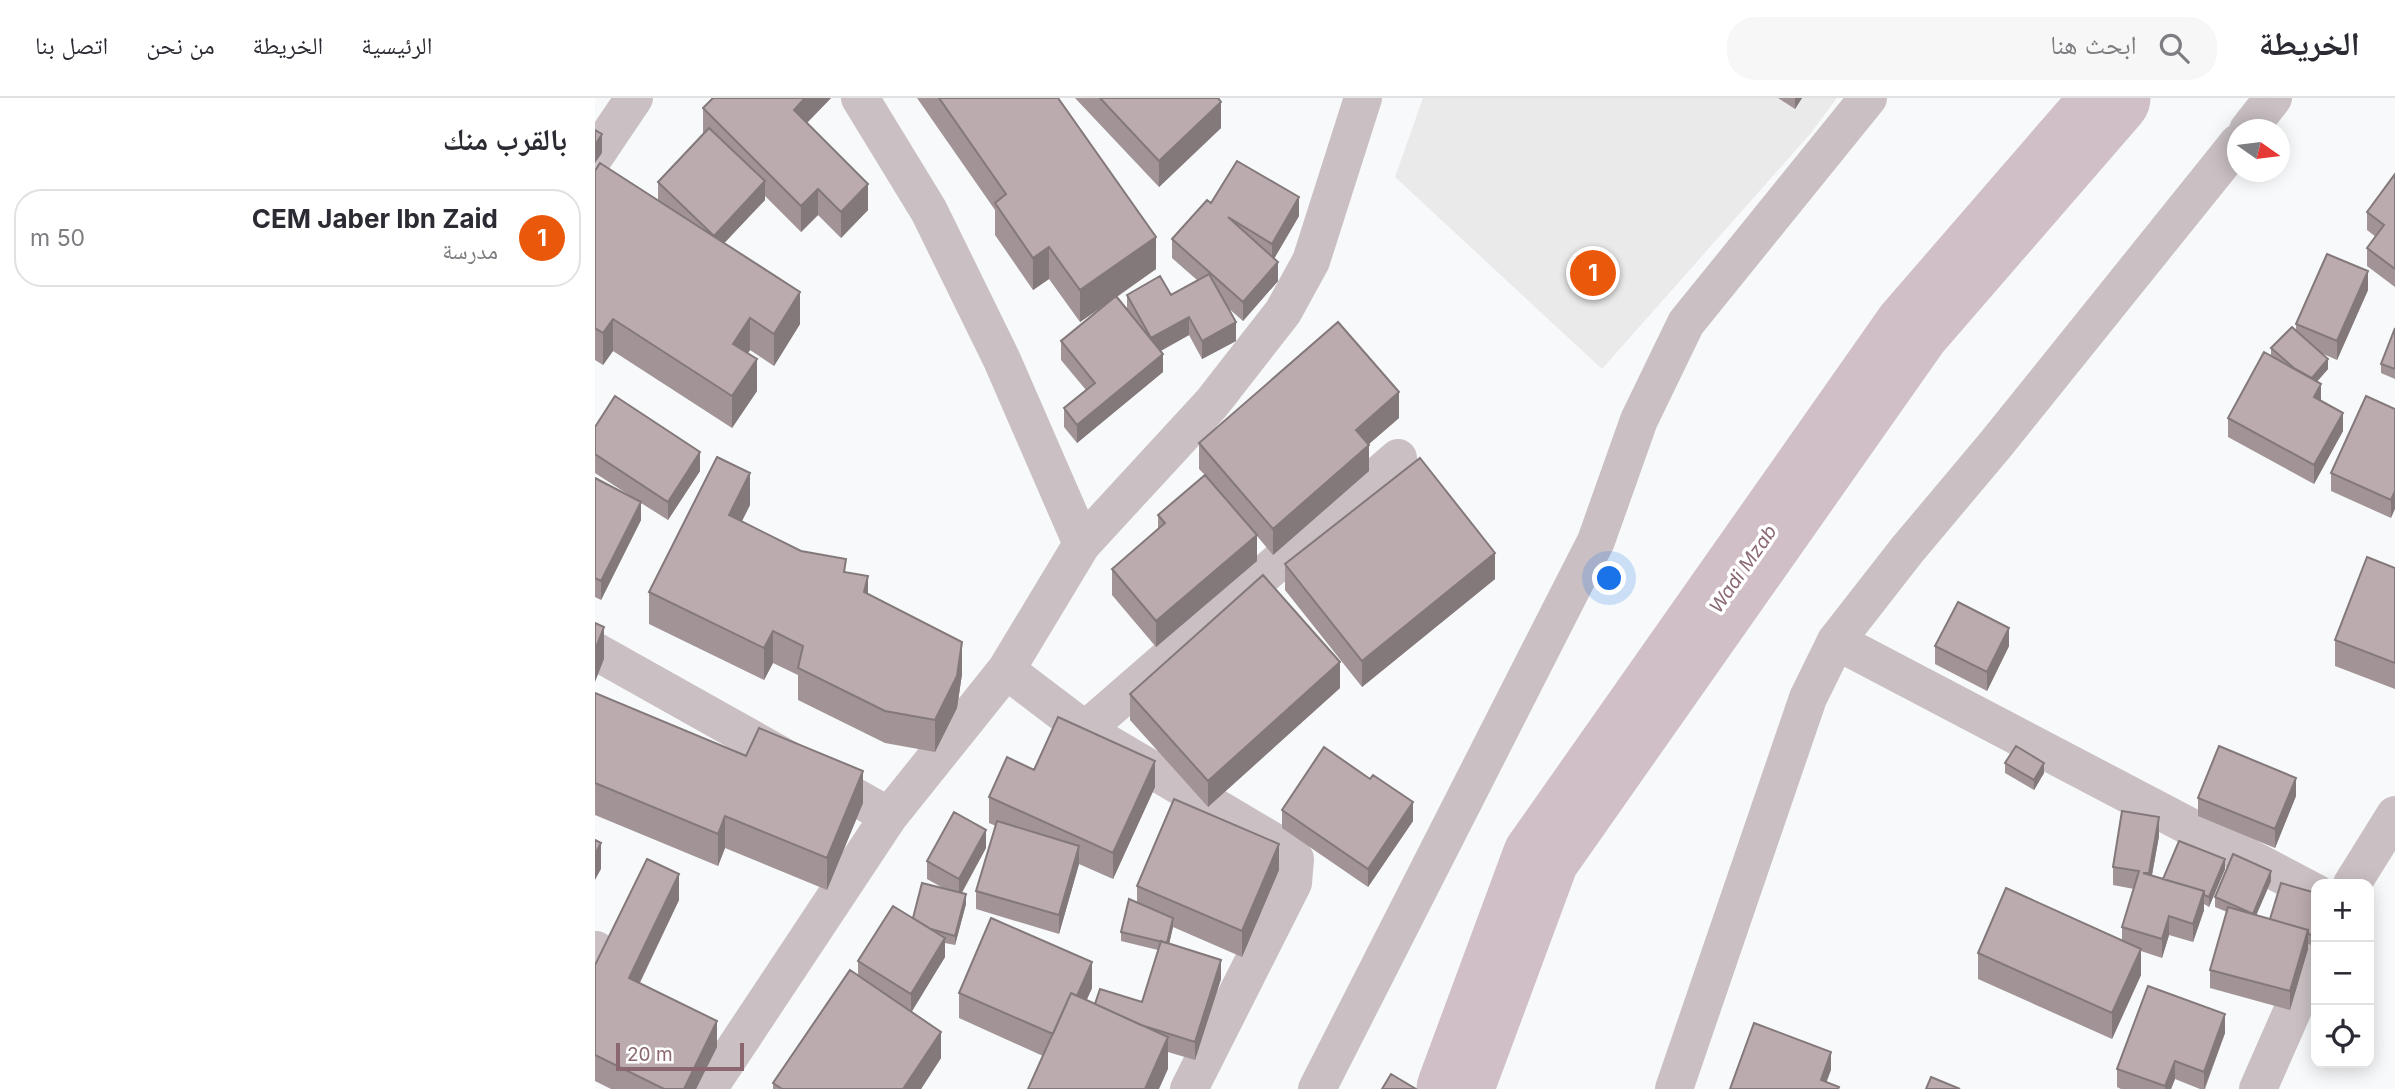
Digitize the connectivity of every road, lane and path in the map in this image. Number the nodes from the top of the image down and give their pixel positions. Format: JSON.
{"nodes":[{"id":1,"x":634,"y":98,"type":"edge"},
{"id":2,"x":860,"y":98,"type":"edge"},
{"id":3,"x":1363,"y":98,"type":"edge"},
{"id":4,"x":1868,"y":98,"type":"edge"},
{"id":5,"x":2273,"y":98,"type":"edge"},
{"id":6,"x":2257,"y":119,"type":"edge"},
{"id":7,"x":595,"y":156,"type":"edge"},
{"id":8,"x":2227,"y":157,"type":"edge"},
{"id":9,"x":1398,"y":458,"type":"dead end"},
{"id":10,"x":1082,"y":544,"type":"junction"},
{"id":11,"x":1836,"y":641,"type":"junction"},
{"id":12,"x":595,"y":651,"type":"edge"},
{"id":13,"x":1006,"y":670,"type":"junction"},
{"id":14,"x":1085,"y":730,"type":"junction"},
{"id":15,"x":2395,"y":815,"type":"edge"},
{"id":16,"x":889,"y":816,"type":"junction"},
{"id":17,"x":2355,"y":879,"type":"edge"},
{"id":18,"x":2311,"y":890,"type":"edge"},
{"id":19,"x":2311,"y":968,"type":"edge"},
{"id":20,"x":708,"y":1089,"type":"edge"},
{"id":21,"x":1189,"y":1089,"type":"edge"},
{"id":22,"x":1317,"y":1089,"type":"edge"},
{"id":23,"x":1674,"y":1089,"type":"edge"},
{"id":24,"x":2258,"y":1089,"type":"edge"}],
"edges":[{"from":1,"to":7,"type":"street"},
{"from":2,"to":10,"type":"street"},
{"from":3,"to":10,"type":"street"},
{"from":4,"to":22,"type":"street"},
{"from":5,"to":6,"type":"street"},
{"from":8,"to":11,"type":"street"},
{"from":9,"to":14,"type":"street"},
{"from":10,"to":13,"type":"street"},
{"from":11,"to":18,"type":"street"},
{"from":11,"to":23,"type":"street"},
{"from":12,"to":16,"type":"street"},
{"from":13,"to":14,"type":"street"},
{"from":13,"to":16,"type":"street"},
{"from":14,"to":21,"type":"street"},
{"from":15,"to":17,"type":"street"},
{"from":16,"to":20,"type":"street"},
{"from":19,"to":24,"type":"street"}]}
